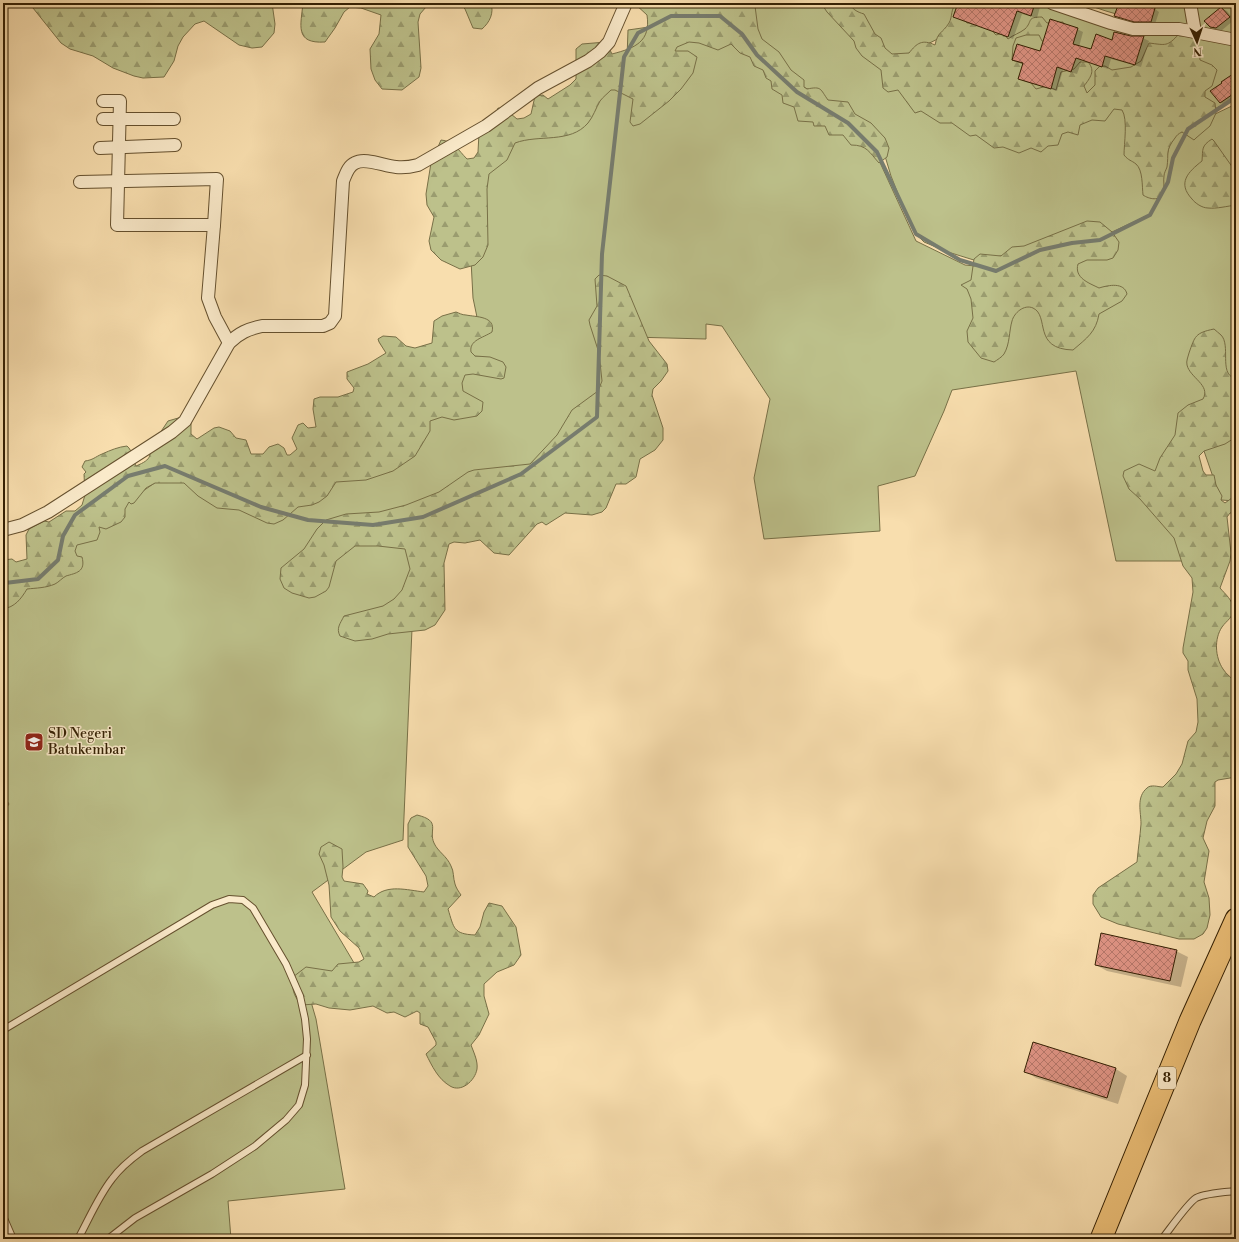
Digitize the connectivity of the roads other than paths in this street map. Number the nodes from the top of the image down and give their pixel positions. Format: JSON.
{"nodes":[{"id":1,"x":626,"y":3,"type":"edge"},
{"id":2,"x":1052,"y":3,"type":"edge"},
{"id":3,"x":1190,"y":3,"type":"edge"},
{"id":4,"x":1195,"y":32,"type":"junction"},
{"id":5,"x":1236,"y":40,"type":"edge"},
{"id":6,"x":102,"y":100,"type":"dead end"},
{"id":7,"x":103,"y":119,"type":"dead end"},
{"id":8,"x":174,"y":119,"type":"dead end"},
{"id":9,"x":120,"y":120,"type":"junction"},
{"id":10,"x":175,"y":145,"type":"dead end"},
{"id":11,"x":119,"y":147,"type":"junction"},
{"id":12,"x":100,"y":148,"type":"dead end"},
{"id":13,"x":80,"y":182,"type":"dead end"},
{"id":14,"x":118,"y":182,"type":"junction"},
{"id":15,"x":214,"y":225,"type":"junction"},
{"id":16,"x":229,"y":343,"type":"junction"},
{"id":17,"x":3,"y":530,"type":"edge"},
{"id":18,"x":1236,"y":919,"type":"edge"},
{"id":19,"x":3,"y":1030,"type":"edge"},
{"id":20,"x":307,"y":1055,"type":"junction"},
{"id":21,"x":1236,"y":1191,"type":"edge"},
{"id":22,"x":3,"y":1216,"type":"edge"},
{"id":23,"x":13,"y":1239,"type":"edge"},
{"id":24,"x":78,"y":1239,"type":"edge"},
{"id":25,"x":108,"y":1239,"type":"edge"},
{"id":26,"x":1102,"y":1239,"type":"edge"},
{"id":27,"x":1162,"y":1239,"type":"edge"}],
"edges":[{"from":1,"to":16,"type":"street"},
{"from":2,"to":4,"type":"street"},
{"from":3,"to":4,"type":"street"},
{"from":4,"to":5,"type":"street"},
{"from":6,"to":9,"type":"street"},
{"from":7,"to":9,"type":"street"},
{"from":8,"to":9,"type":"street"},
{"from":9,"to":11,"type":"street"},
{"from":10,"to":11,"type":"street"},
{"from":11,"to":12,"type":"street"},
{"from":11,"to":14,"type":"street"},
{"from":13,"to":14,"type":"street"},
{"from":14,"to":15,"type":"street"},
{"from":14,"to":15,"type":"street"},
{"from":15,"to":16,"type":"street"},
{"from":16,"to":17,"type":"street"},
{"from":18,"to":26,"type":"highway","number":"8"},
{"from":19,"to":20,"type":"lane"},
{"from":20,"to":24,"type":"lane"},
{"from":20,"to":25,"type":"lane"},
{"from":21,"to":27,"type":"lane"},
{"from":22,"to":23,"type":"lane"}]}
